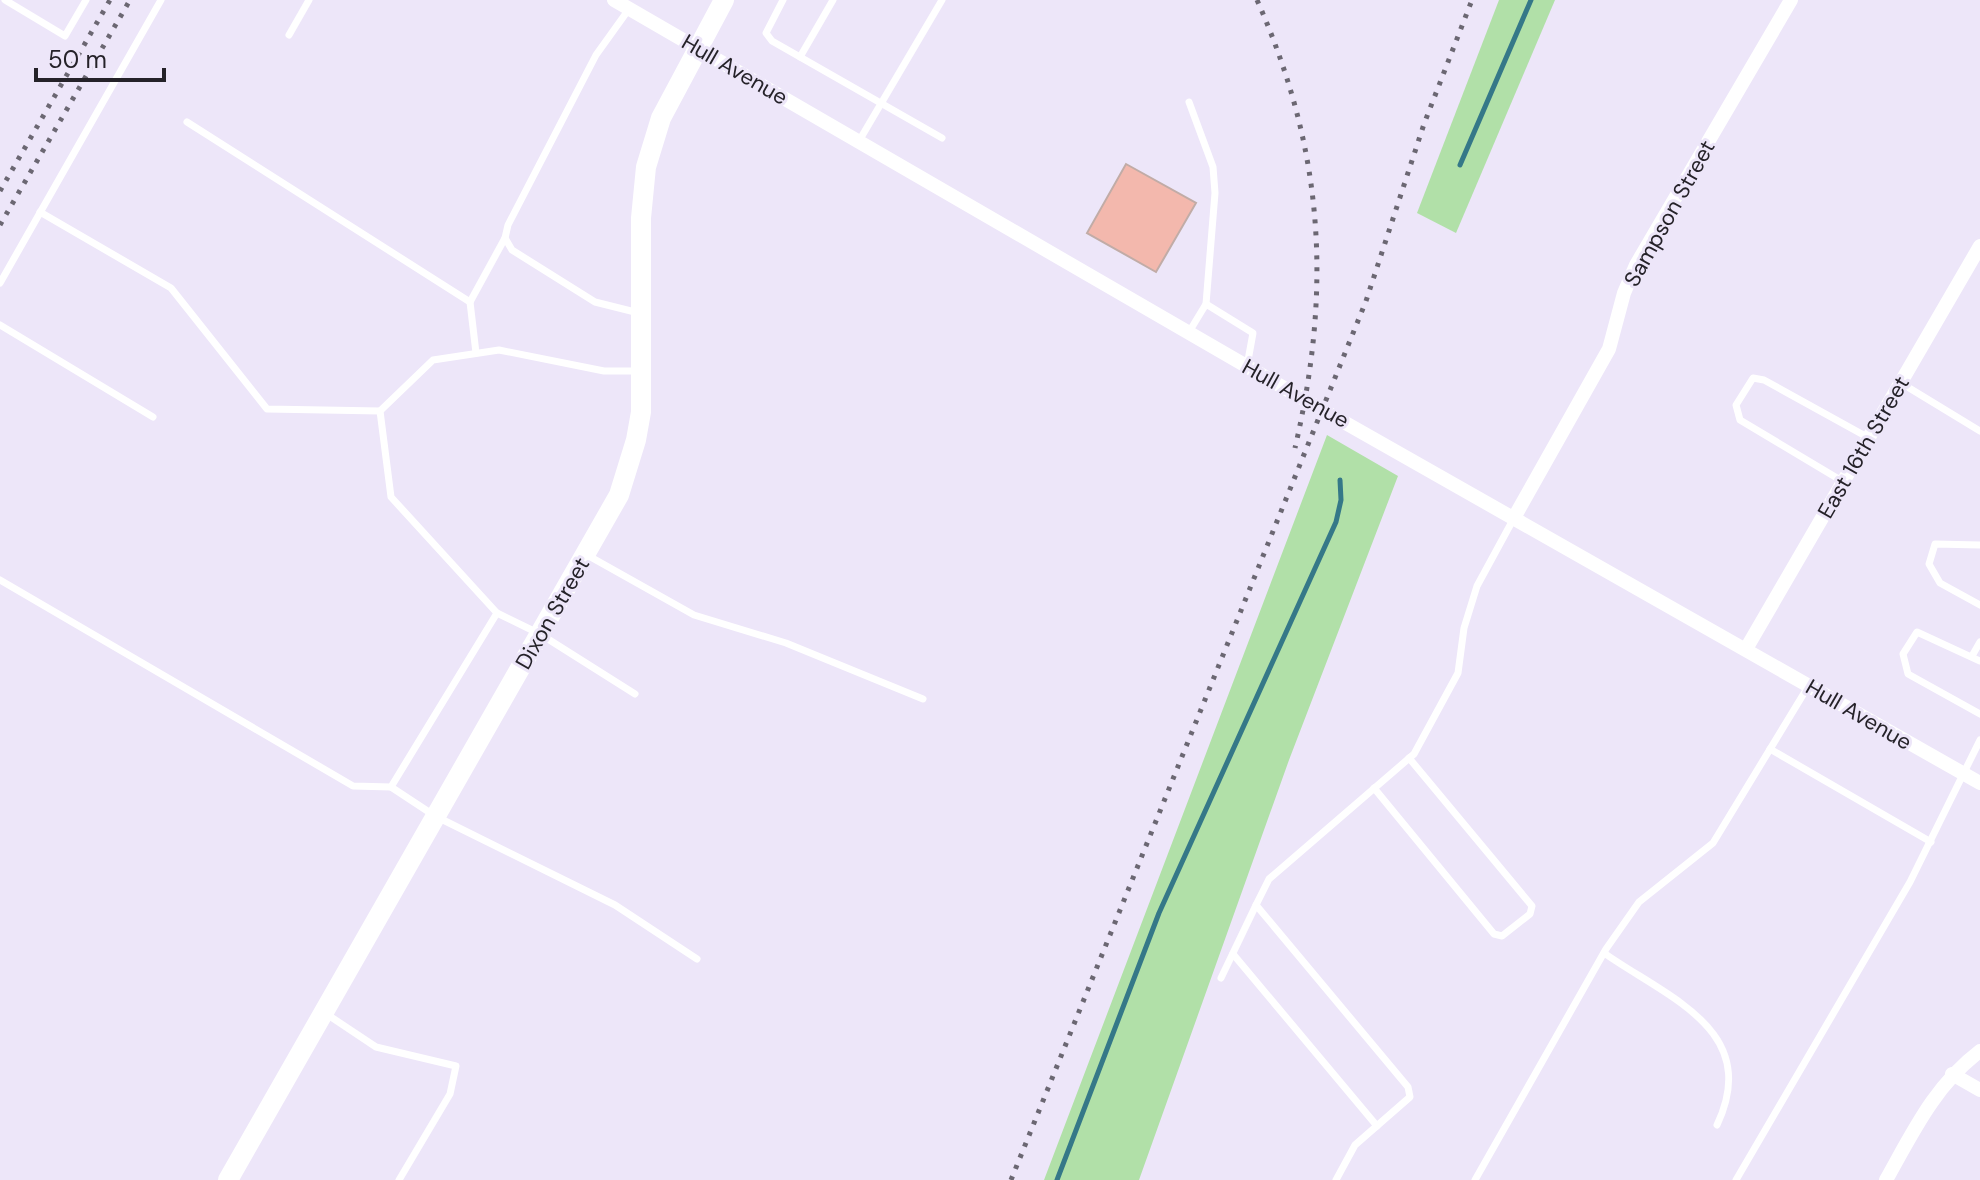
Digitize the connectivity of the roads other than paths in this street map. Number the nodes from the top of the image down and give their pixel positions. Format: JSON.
{"nodes":[{"id":1,"x":5,"y":0,"type":"edge"},
{"id":2,"x":86,"y":0,"type":"edge"},
{"id":3,"x":161,"y":0,"type":"edge"},
{"id":4,"x":309,"y":0,"type":"edge"},
{"id":5,"x":614,"y":0,"type":"edge"},
{"id":6,"x":724,"y":0,"type":"edge"},
{"id":7,"x":783,"y":0,"type":"edge"},
{"id":8,"x":833,"y":0,"type":"edge"},
{"id":9,"x":942,"y":0,"type":"edge"},
{"id":10,"x":1791,"y":0,"type":"edge"},
{"id":11,"x":629,"y":9,"type":"junction"},
{"id":12,"x":289,"y":35,"type":"dead end"},
{"id":13,"x":698,"y":48,"type":"junction"},
{"id":14,"x":800,"y":57,"type":"junction"},
{"id":15,"x":1189,"y":102,"type":"dead end"},
{"id":16,"x":881,"y":103,"type":"junction"},
{"id":17,"x":187,"y":122,"type":"dead end"},
{"id":18,"x":942,"y":138,"type":"dead end"},
{"id":19,"x":859,"y":141,"type":"junction"},
{"id":20,"x":40,"y":212,"type":"junction"},
{"id":21,"x":505,"y":238,"type":"junction"},
{"id":22,"x":1980,"y":246,"type":"edge"},
{"id":23,"x":0,"y":283,"type":"edge"},
{"id":24,"x":470,"y":302,"type":"junction"},
{"id":25,"x":1206,"y":304,"type":"junction"},
{"id":26,"x":641,"y":314,"type":"junction"},
{"id":27,"x":0,"y":325,"type":"edge"},
{"id":28,"x":1189,"y":332,"type":"junction"},
{"id":29,"x":476,"y":353,"type":"junction"},
{"id":30,"x":1247,"y":366,"type":"junction"},
{"id":31,"x":641,"y":371,"type":"junction"},
{"id":32,"x":1901,"y":383,"type":"junction"},
{"id":33,"x":380,"y":411,"type":"junction"},
{"id":34,"x":153,"y":417,"type":"dead end"},
{"id":35,"x":1980,"y":431,"type":"edge"},
{"id":36,"x":1869,"y":438,"type":"junction"},
{"id":37,"x":1843,"y":482,"type":"junction"},
{"id":38,"x":1515,"y":516,"type":"junction"},
{"id":39,"x":1980,"y":545,"type":"edge"},
{"id":40,"x":586,"y":554,"type":"junction"},
{"id":41,"x":0,"y":580,"type":"edge"},
{"id":42,"x":1980,"y":605,"type":"edge"},
{"id":43,"x":497,"y":613,"type":"junction"},
{"id":44,"x":540,"y":634,"type":"junction"},
{"id":45,"x":1980,"y":642,"type":"edge"},
{"id":46,"x":1746,"y":649,"type":"junction"},
{"id":47,"x":1972,"y":656,"type":"junction"},
{"id":48,"x":1980,"y":661,"type":"edge"},
{"id":49,"x":1809,"y":685,"type":"junction"},
{"id":50,"x":635,"y":694,"type":"dead end"},
{"id":51,"x":923,"y":699,"type":"dead end"},
{"id":52,"x":1980,"y":714,"type":"edge"},
{"id":53,"x":1980,"y":740,"type":"edge"},
{"id":54,"x":1770,"y":749,"type":"junction"},
{"id":55,"x":1409,"y":758,"type":"junction"},
{"id":56,"x":1962,"y":773,"type":"junction"},
{"id":57,"x":1980,"y":783,"type":"edge"},
{"id":58,"x":391,"y":787,"type":"junction"},
{"id":59,"x":1374,"y":788,"type":"junction"},
{"id":60,"x":435,"y":816,"type":"junction"},
{"id":61,"x":1931,"y":842,"type":"junction"},
{"id":62,"x":1256,"y":905,"type":"junction"},
{"id":63,"x":1604,"y":953,"type":"junction"},
{"id":64,"x":1233,"y":954,"type":"junction"},
{"id":65,"x":697,"y":959,"type":"dead end"},
{"id":66,"x":1221,"y":978,"type":"dead end"},
{"id":67,"x":323,"y":1012,"type":"junction"},
{"id":68,"x":1980,"y":1051,"type":"edge"},
{"id":69,"x":1952,"y":1074,"type":"junction"},
{"id":70,"x":1980,"y":1090,"type":"edge"},
{"id":71,"x":1717,"y":1125,"type":"dead end"},
{"id":72,"x":1377,"y":1126,"type":"junction"},
{"id":73,"x":228,"y":1180,"type":"edge"},
{"id":74,"x":399,"y":1180,"type":"edge"},
{"id":75,"x":1336,"y":1180,"type":"edge"},
{"id":76,"x":1475,"y":1180,"type":"edge"},
{"id":77,"x":1736,"y":1180,"type":"edge"},
{"id":78,"x":1886,"y":1180,"type":"edge"}],
"edges":[{"from":1,"to":2,"type":"lane"},
{"from":3,"to":20,"type":"lane"},
{"from":4,"to":12,"type":"lane"},
{"from":5,"to":11,"type":"street","name":"Hull Avenue"},
{"from":6,"to":13,"type":"street","name":"Dixon Street"},
{"from":7,"to":14,"type":"lane"},
{"from":8,"to":14,"type":"lane"},
{"from":9,"to":16,"type":"lane"},
{"from":10,"to":38,"type":"street","name":"Sampson Street"},
{"from":11,"to":13,"type":"street","name":"Hull Avenue"},
{"from":11,"to":21,"type":"lane"},
{"from":13,"to":19,"type":"street","name":"Hull Avenue"},
{"from":13,"to":26,"type":"street","name":"Dixon Street"},
{"from":14,"to":16,"type":"lane"},
{"from":15,"to":25,"type":"lane"},
{"from":16,"to":18,"type":"lane"},
{"from":16,"to":19,"type":"lane"},
{"from":17,"to":24,"type":"lane"},
{"from":19,"to":28,"type":"street","name":"Hull Avenue"},
{"from":20,"to":23,"type":"lane"},
{"from":20,"to":33,"type":"lane"},
{"from":21,"to":24,"type":"lane"},
{"from":21,"to":26,"type":"lane"},
{"from":22,"to":32,"type":"street","name":"East 16th Street"},
{"from":24,"to":29,"type":"lane"},
{"from":25,"to":28,"type":"lane"},
{"from":25,"to":30,"type":"lane"},
{"from":26,"to":31,"type":"street","name":"Dixon Street"},
{"from":27,"to":34,"type":"lane"},
{"from":28,"to":30,"type":"street","name":"Hull Avenue"},
{"from":29,"to":31,"type":"lane"},
{"from":29,"to":33,"type":"lane"},
{"from":30,"to":38,"type":"street","name":"Hull Avenue"},
{"from":31,"to":40,"type":"street","name":"Dixon Street"},
{"from":32,"to":35,"type":"lane"},
{"from":32,"to":36,"type":"street","name":"East 16th Street"},
{"from":33,"to":43,"type":"lane"},
{"from":36,"to":37,"type":"street","name":"East 16th Street"},
{"from":36,"to":37,"type":"lane"},
{"from":37,"to":46,"type":"street","name":"East 16th Street"},
{"from":38,"to":46,"type":"street","name":"Hull Avenue"},
{"from":38,"to":55,"type":"lane"},
{"from":39,"to":42,"type":"lane"},
{"from":40,"to":44,"type":"street","name":"Dixon Street"},
{"from":40,"to":51,"type":"lane"},
{"from":41,"to":58,"type":"lane"},
{"from":43,"to":44,"type":"lane"},
{"from":43,"to":58,"type":"lane"},
{"from":44,"to":50,"type":"lane"},
{"from":44,"to":60,"type":"street","name":"Dixon Street"},
{"from":45,"to":47,"type":"lane"},
{"from":46,"to":49,"type":"street","name":"Hull Avenue"},
{"from":47,"to":48,"type":"lane"},
{"from":47,"to":52,"type":"lane"},
{"from":49,"to":54,"type":"lane"},
{"from":49,"to":56,"type":"street","name":"Hull Avenue"},
{"from":53,"to":56,"type":"lane"},
{"from":54,"to":61,"type":"lane"},
{"from":54,"to":63,"type":"lane"},
{"from":55,"to":59,"type":"lane"},
{"from":55,"to":59,"type":"lane"},
{"from":56,"to":57,"type":"street","name":"Hull Avenue"},
{"from":56,"to":61,"type":"lane"},
{"from":58,"to":60,"type":"lane"},
{"from":59,"to":62,"type":"lane"},
{"from":60,"to":65,"type":"lane"},
{"from":60,"to":67,"type":"street","name":"Dixon Street"},
{"from":61,"to":77,"type":"lane"},
{"from":62,"to":64,"type":"lane"},
{"from":62,"to":72,"type":"lane"},
{"from":63,"to":71,"type":"lane"},
{"from":63,"to":76,"type":"lane"},
{"from":64,"to":66,"type":"lane"},
{"from":64,"to":72,"type":"lane"},
{"from":67,"to":73,"type":"street","name":"Dixon Street"},
{"from":67,"to":74,"type":"lane"},
{"from":68,"to":69,"type":"street"},
{"from":69,"to":70,"type":"street"},
{"from":69,"to":78,"type":"street"},
{"from":72,"to":75,"type":"lane"}]}
